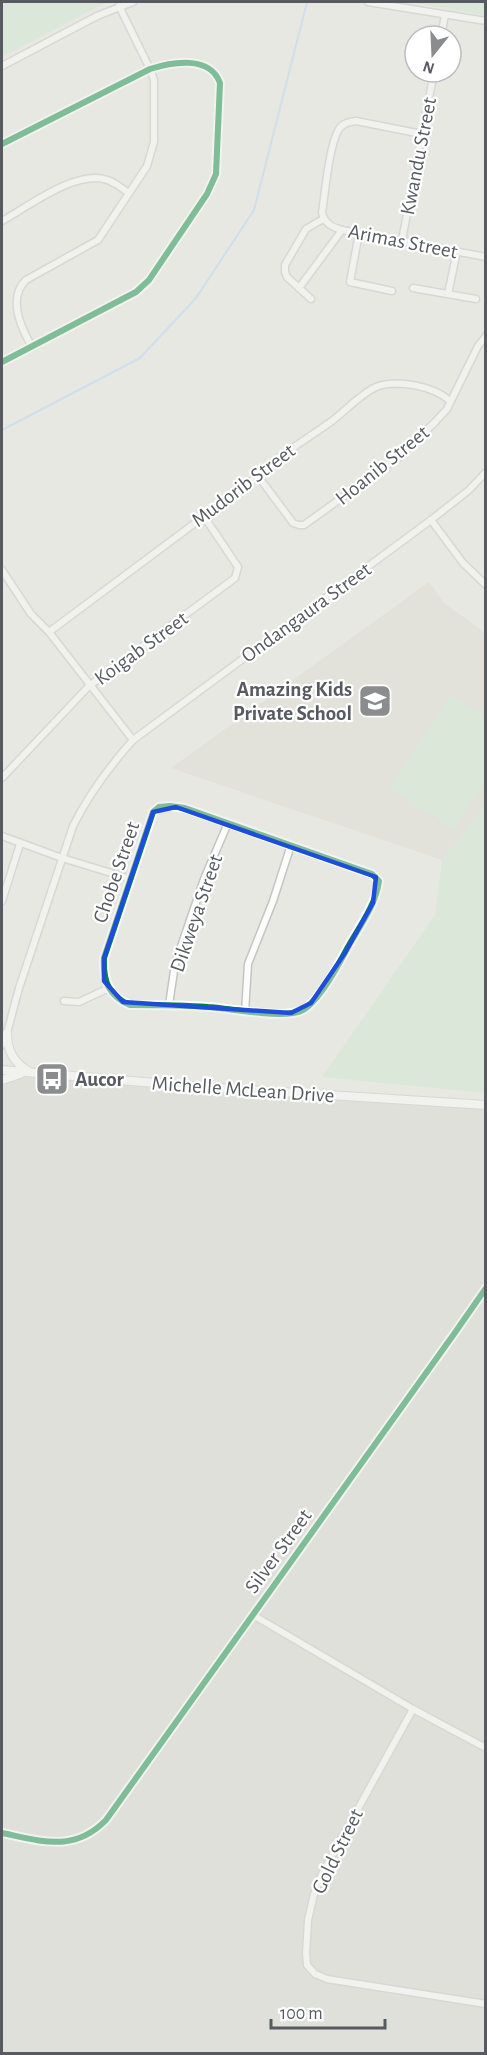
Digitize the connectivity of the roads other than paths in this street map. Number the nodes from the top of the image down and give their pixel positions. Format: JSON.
{"nodes":[{"id":1,"x":133,"y":2,"type":"edge"},
{"id":2,"x":368,"y":2,"type":"edge"},
{"id":3,"x":119,"y":6,"type":"junction"},
{"id":4,"x":445,"y":15,"type":"junction"},
{"id":5,"x":486,"y":21,"type":"edge"},
{"id":6,"x":443,"y":24,"type":"edge"},
{"id":7,"x":2,"y":66,"type":"edge"},
{"id":8,"x":150,"y":69,"type":"junction"},
{"id":9,"x":432,"y":84,"type":"edge"},
{"id":10,"x":422,"y":134,"type":"junction"},
{"id":11,"x":2,"y":144,"type":"edge"},
{"id":12,"x":129,"y":193,"type":"junction"},
{"id":13,"x":323,"y":219,"type":"junction"},
{"id":14,"x":2,"y":221,"type":"edge"},
{"id":15,"x":342,"y":230,"type":"junction"},
{"id":16,"x":358,"y":233,"type":"junction"},
{"id":17,"x":402,"y":240,"type":"junction"},
{"id":18,"x":457,"y":251,"type":"junction"},
{"id":19,"x":486,"y":257,"type":"edge"},
{"id":20,"x":299,"y":288,"type":"junction"},
{"id":21,"x":413,"y":288,"type":"dead end"},
{"id":22,"x":392,"y":291,"type":"dead end"},
{"id":23,"x":447,"y":294,"type":"junction"},
{"id":24,"x":311,"y":298,"type":"dead end"},
{"id":25,"x":476,"y":299,"type":"dead end"},
{"id":26,"x":486,"y":336,"type":"edge"},
{"id":27,"x":32,"y":347,"type":"junction"},
{"id":28,"x":2,"y":362,"type":"edge"},
{"id":29,"x":450,"y":401,"type":"junction"},
{"id":30,"x":486,"y":472,"type":"edge"},
{"id":31,"x":258,"y":476,"type":"junction"},
{"id":32,"x":203,"y":515,"type":"junction"},
{"id":33,"x":431,"y":520,"type":"junction"},
{"id":34,"x":2,"y":570,"type":"edge"},
{"id":35,"x":486,"y":585,"type":"edge"},
{"id":36,"x":49,"y":632,"type":"junction"},
{"id":37,"x":89,"y":686,"type":"junction"},
{"id":38,"x":133,"y":740,"type":"junction"},
{"id":39,"x":2,"y":778,"type":"edge"},
{"id":40,"x":228,"y":823,"type":"junction"},
{"id":41,"x":2,"y":836,"type":"edge"},
{"id":42,"x":20,"y":844,"type":"junction"},
{"id":43,"x":291,"y":845,"type":"junction"},
{"id":44,"x":62,"y":858,"type":"junction"},
{"id":45,"x":131,"y":879,"type":"junction"},
{"id":46,"x":2,"y":901,"type":"edge"},
{"id":47,"x":109,"y":988,"type":"junction"},
{"id":48,"x":64,"y":1001,"type":"dead end"},
{"id":49,"x":170,"y":1005,"type":"junction"},
{"id":50,"x":245,"y":1011,"type":"junction"},
{"id":51,"x":4,"y":1036,"type":"edge"},
{"id":52,"x":2,"y":1045,"type":"edge"},
{"id":53,"x":2,"y":1070,"type":"edge"},
{"id":54,"x":31,"y":1072,"type":"junction"},
{"id":55,"x":2,"y":1080,"type":"edge"},
{"id":56,"x":486,"y":1105,"type":"edge"},
{"id":57,"x":486,"y":1288,"type":"edge"},
{"id":58,"x":253,"y":1615,"type":"junction"},
{"id":59,"x":413,"y":1708,"type":"junction"},
{"id":60,"x":486,"y":1748,"type":"edge"},
{"id":61,"x":2,"y":1833,"type":"edge"},
{"id":62,"x":486,"y":2004,"type":"edge"}],
"edges":[{"from":1,"to":3,"type":"street"},
{"from":2,"to":4,"type":"street"},
{"from":3,"to":7,"type":"street"},
{"from":3,"to":8,"type":"street"},
{"from":4,"to":5,"type":"street"},
{"from":4,"to":6,"type":"street"},
{"from":8,"to":11,"type":"street"},
{"from":8,"to":12,"type":"street"},
{"from":8,"to":27,"type":"street"},
{"from":9,"to":10,"type":"street","name":"Kwandu Street"},
{"from":10,"to":13,"type":"street","name":"Arimas Street"},
{"from":10,"to":17,"type":"street","name":"Kwandu Street"},
{"from":12,"to":14,"type":"street"},
{"from":12,"to":27,"type":"street"},
{"from":13,"to":15,"type":"street","name":"Arimas Street"},
{"from":13,"to":20,"type":"street"},
{"from":15,"to":16,"type":"street","name":"Arimas Street"},
{"from":15,"to":20,"type":"street"},
{"from":16,"to":17,"type":"street","name":"Arimas Street"},
{"from":16,"to":22,"type":"street"},
{"from":17,"to":18,"type":"street","name":"Arimas Street"},
{"from":18,"to":19,"type":"street","name":"Arimas Street"},
{"from":18,"to":23,"type":"street"},
{"from":20,"to":24,"type":"street"},
{"from":21,"to":23,"type":"street"},
{"from":23,"to":25,"type":"street"},
{"from":26,"to":29,"type":"street","name":"Hoanib Street"},
{"from":27,"to":28,"type":"street"},
{"from":29,"to":31,"type":"street","name":"Mudorib Street"},
{"from":29,"to":31,"type":"street","name":"Hoanib Street"},
{"from":30,"to":33,"type":"street","name":"Ondangaura Street"},
{"from":31,"to":32,"type":"street","name":"Mudorib Street"},
{"from":32,"to":36,"type":"street","name":"Mudorib Street"},
{"from":32,"to":37,"type":"street","name":"Koigab Street"},
{"from":33,"to":35,"type":"street"},
{"from":33,"to":38,"type":"street","name":"Ondangaura Street"},
{"from":34,"to":36,"type":"street"},
{"from":36,"to":37,"type":"street"},
{"from":37,"to":38,"type":"street"},
{"from":37,"to":39,"type":"street","name":"Koigab Street"},
{"from":38,"to":44,"type":"street","name":"Ondangaura Street"},
{"from":40,"to":43,"type":"street","name":"Chobe Street"},
{"from":40,"to":45,"type":"street","name":"Chobe Street"},
{"from":40,"to":49,"type":"street","name":"Dikweya Street"},
{"from":41,"to":42,"type":"street","name":"Chobe Street"},
{"from":42,"to":44,"type":"street","name":"Chobe Street"},
{"from":42,"to":46,"type":"street"},
{"from":43,"to":50,"type":"street"},
{"from":43,"to":50,"type":"street","name":"Chobe Street"},
{"from":44,"to":45,"type":"street","name":"Chobe Street"},
{"from":44,"to":51,"type":"street","name":"Ondangaura Street"},
{"from":45,"to":47,"type":"street","name":"Chobe Street"},
{"from":47,"to":48,"type":"street"},
{"from":47,"to":49,"type":"street","name":"Chobe Street"},
{"from":49,"to":50,"type":"street","name":"Chobe Street"},
{"from":51,"to":52,"type":"street","name":"Ondangaura Street"},
{"from":51,"to":54,"type":"street"},
{"from":53,"to":54,"type":"street","name":"Michelle McLean Drive"},
{"from":54,"to":55,"type":"street"},
{"from":54,"to":56,"type":"street","name":"Michelle McLean Drive"},
{"from":57,"to":58,"type":"street","name":"Silver Street"},
{"from":58,"to":59,"type":"street"},
{"from":58,"to":61,"type":"street","name":"Silver Street"},
{"from":59,"to":60,"type":"street"},
{"from":59,"to":62,"type":"street","name":"Gold Street"}]}
